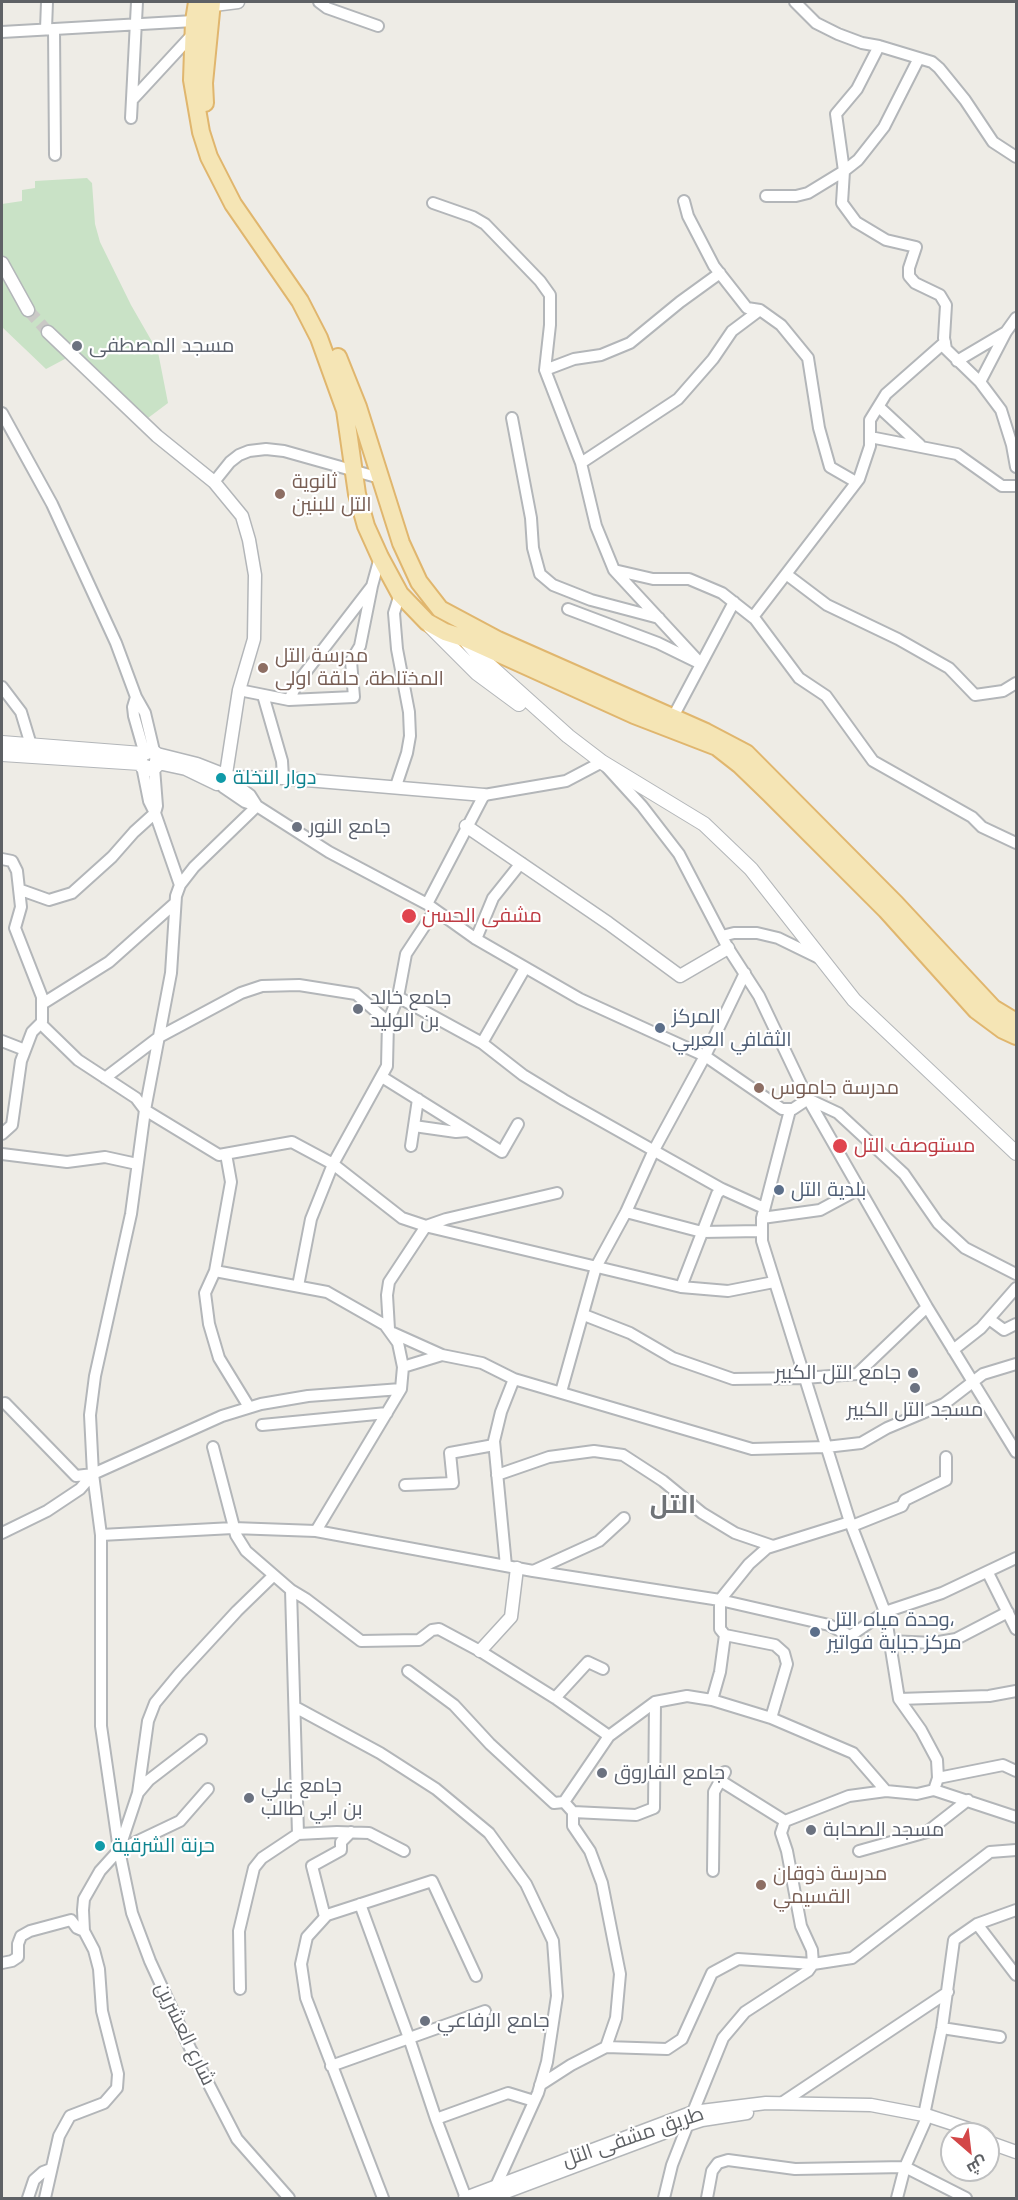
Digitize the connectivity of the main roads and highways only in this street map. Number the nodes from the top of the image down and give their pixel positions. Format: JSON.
{"nodes":[{"id":1,"x":201,"y":12,"type":"edge"},
{"id":2,"x":401,"y":543,"type":"junction"},
{"id":3,"x":380,"y":557,"type":"junction"},
{"id":4,"x":440,"y":609,"type":"junction"},
{"id":5,"x":427,"y":622,"type":"junction"},
{"id":6,"x":464,"y":638,"type":"junction"},
{"id":7,"x":568,"y":736,"type":"junction"},
{"id":8,"x":2,"y":743,"type":"edge"},
{"id":9,"x":2,"y":754,"type":"edge"},
{"id":10,"x":1017,"y":1022,"type":"edge"},
{"id":11,"x":1017,"y":1036,"type":"edge"},
{"id":12,"x":1017,"y":1153,"type":"edge"}],
"edges":[{"from":1,"to":2,"type":"main road"},
{"from":1,"to":3,"type":"main road"},
{"from":2,"to":3,"type":"main road"},
{"from":2,"to":4,"type":"main road"},
{"from":3,"to":5,"type":"main road"},
{"from":4,"to":6,"type":"main road"},
{"from":4,"to":10,"type":"main road"},
{"from":5,"to":6,"type":"main road"},
{"from":5,"to":7,"type":"main road"},
{"from":6,"to":7,"type":"main road"},
{"from":6,"to":11,"type":"main road"},
{"from":7,"to":12,"type":"main road"},
{"from":8,"to":9,"type":"main road"}]}
